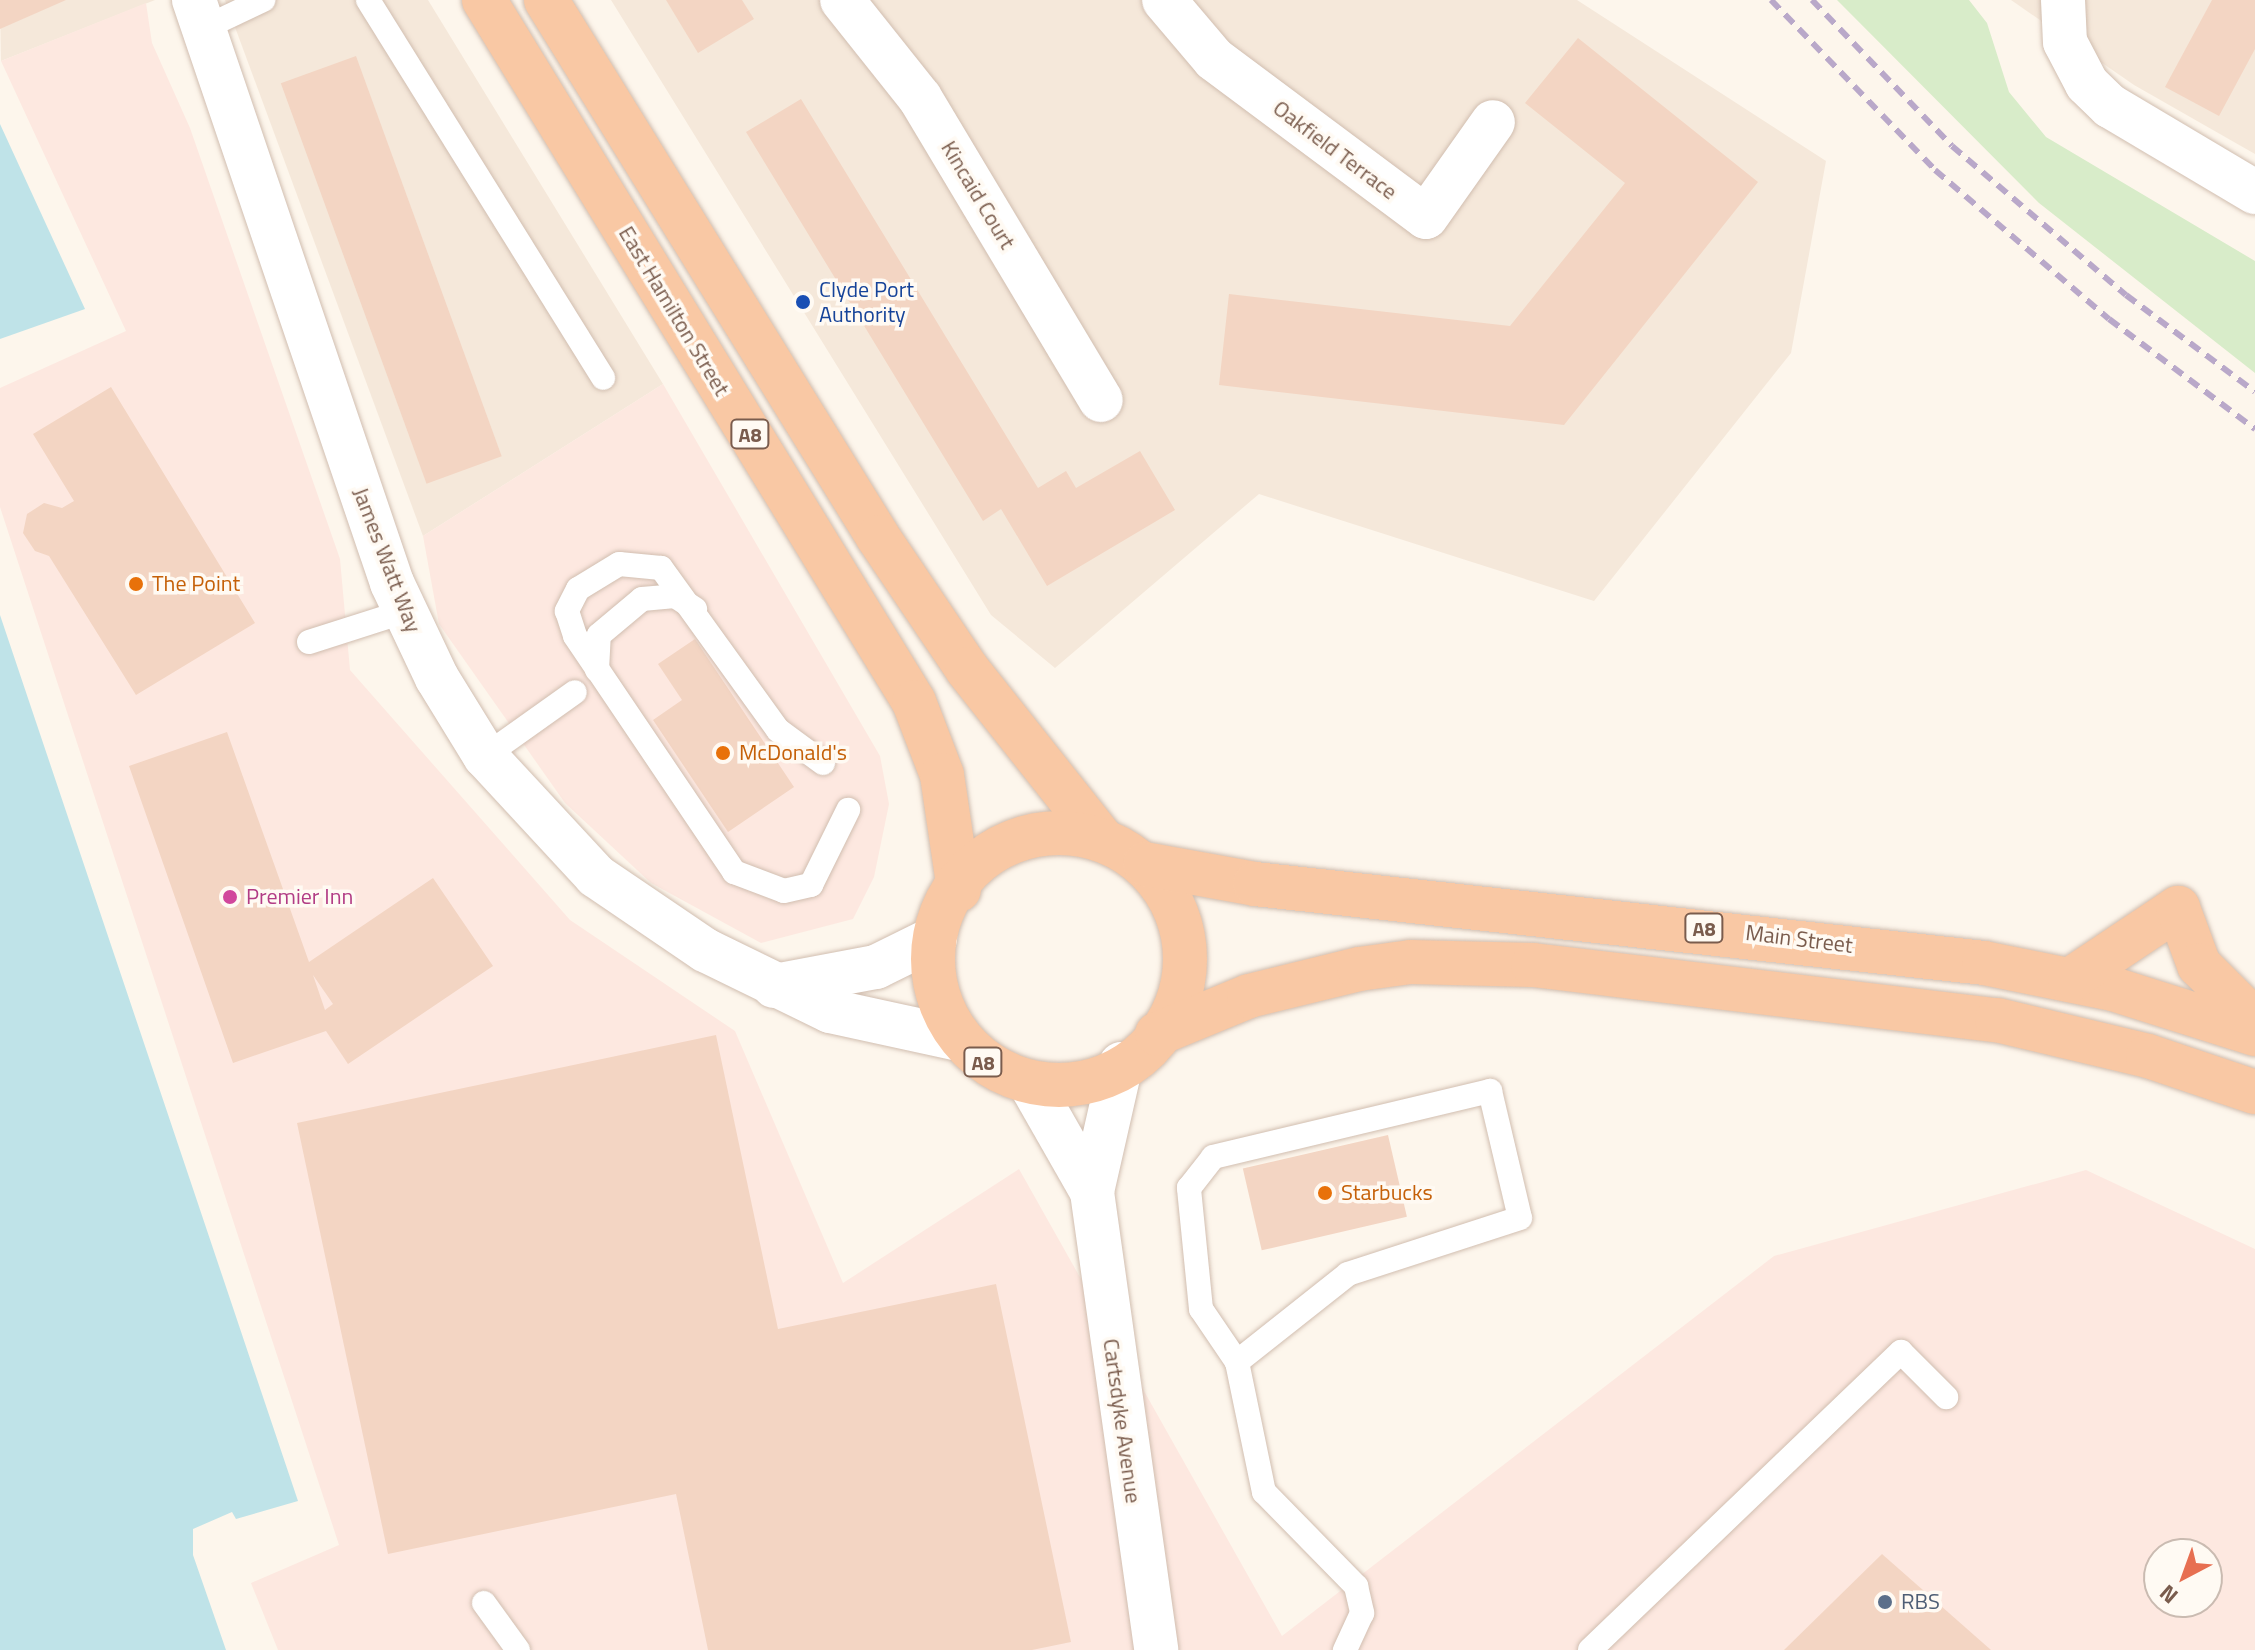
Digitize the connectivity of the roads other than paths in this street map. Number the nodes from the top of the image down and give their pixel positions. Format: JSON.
{"nodes":[{"id":1,"x":263,"y":0,"type":"edge"},
{"id":2,"x":368,"y":0,"type":"edge"},
{"id":3,"x":484,"y":0,"type":"edge"},
{"id":4,"x":546,"y":0,"type":"edge"},
{"id":5,"x":842,"y":0,"type":"edge"},
{"id":6,"x":1164,"y":0,"type":"edge"},
{"id":7,"x":2063,"y":0,"type":"edge"},
{"id":8,"x":198,"y":15,"type":"edge"},
{"id":9,"x":1493,"y":122,"type":"dead end"},
{"id":10,"x":2255,"y":192,"type":"edge"},
{"id":11,"x":603,"y":378,"type":"dead end"},
{"id":12,"x":1101,"y":400,"type":"dead end"},
{"id":13,"x":696,"y":610,"type":"junction"},
{"id":14,"x":403,"y":612,"type":"junction"},
{"id":15,"x":309,"y":642,"type":"dead end"},
{"id":16,"x":597,"y":670,"type":"junction"},
{"id":17,"x":575,"y":692,"type":"dead end"},
{"id":18,"x":485,"y":756,"type":"junction"},
{"id":19,"x":823,"y":763,"type":"dead end"},
{"id":20,"x":848,"y":810,"type":"dead end"},
{"id":21,"x":1100,"y":837,"type":"junction"},
{"id":22,"x":1145,"y":864,"type":"junction"},
{"id":23,"x":959,"y":890,"type":"junction"},
{"id":24,"x":935,"y":938,"type":"junction"},
{"id":25,"x":2070,"y":980,"type":"junction"},
{"id":26,"x":774,"y":986,"type":"junction"},
{"id":27,"x":2255,"y":1021,"type":"edge"},
{"id":28,"x":1157,"y":1034,"type":"junction"},
{"id":29,"x":2255,"y":1034,"type":"edge"},
{"id":30,"x":954,"y":1038,"type":"junction"},
{"id":31,"x":1121,"y":1064,"type":"junction"},
{"id":32,"x":1031,"y":1085,"type":"junction"},
{"id":33,"x":2255,"y":1092,"type":"edge"},
{"id":34,"x":1092,"y":1192,"type":"junction"},
{"id":35,"x":1237,"y":1362,"type":"junction"},
{"id":36,"x":1946,"y":1397,"type":"dead end"},
{"id":37,"x":484,"y":1603,"type":"dead end"},
{"id":38,"x":518,"y":1650,"type":"edge"},
{"id":39,"x":1156,"y":1650,"type":"edge"},
{"id":40,"x":1345,"y":1650,"type":"edge"},
{"id":41,"x":1590,"y":1650,"type":"edge"}],
"edges":[{"from":1,"to":8,"type":"lane"},
{"from":2,"to":11,"type":"lane"},
{"from":3,"to":23,"type":"highway","name":"East Hamilton Street","number":"A8"},
{"from":4,"to":21,"type":"highway","number":"A8"},
{"from":5,"to":12,"type":"street","name":"Kincaid Court"},
{"from":6,"to":9,"type":"street","name":"Oakfield Terrace"},
{"from":7,"to":10,"type":"street"},
{"from":8,"to":14,"type":"street","name":"James Watt Way"},
{"from":13,"to":16,"type":"lane"},
{"from":13,"to":16,"type":"lane"},
{"from":13,"to":19,"type":"lane"},
{"from":14,"to":15,"type":"lane"},
{"from":14,"to":18,"type":"street","name":"James Watt Way"},
{"from":16,"to":20,"type":"lane"},
{"from":17,"to":18,"type":"lane"},
{"from":18,"to":26,"type":"street","name":"James Watt Way"},
{"from":21,"to":22,"type":"highway","number":"A8"},
{"from":21,"to":23,"type":"highway","number":"A8"},
{"from":22,"to":25,"type":"highway","name":"Main Street","number":"A8"},
{"from":22,"to":28,"type":"highway","number":"A8"},
{"from":23,"to":24,"type":"highway","number":"A8"},
{"from":24,"to":26,"type":"street"},
{"from":24,"to":30,"type":"highway","number":"A8"},
{"from":25,"to":27,"type":"highway"},
{"from":25,"to":29,"type":"highway","name":"Main Street","number":"A8"},
{"from":26,"to":30,"type":"street","name":"James Watt Way"},
{"from":28,"to":31,"type":"highway","number":"A8"},
{"from":28,"to":33,"type":"highway","number":"A8"},
{"from":30,"to":32,"type":"highway","number":"A8"},
{"from":31,"to":32,"type":"highway","number":"A8"},
{"from":31,"to":34,"type":"street","name":"Cartsdyke Avenue"},
{"from":32,"to":34,"type":"street","name":"Cartsdyke Avenue"},
{"from":34,"to":39,"type":"street","name":"Cartsdyke Avenue"},
{"from":35,"to":35,"type":"lane"},
{"from":35,"to":40,"type":"lane"},
{"from":36,"to":41,"type":"lane"},
{"from":37,"to":38,"type":"lane"}]}
